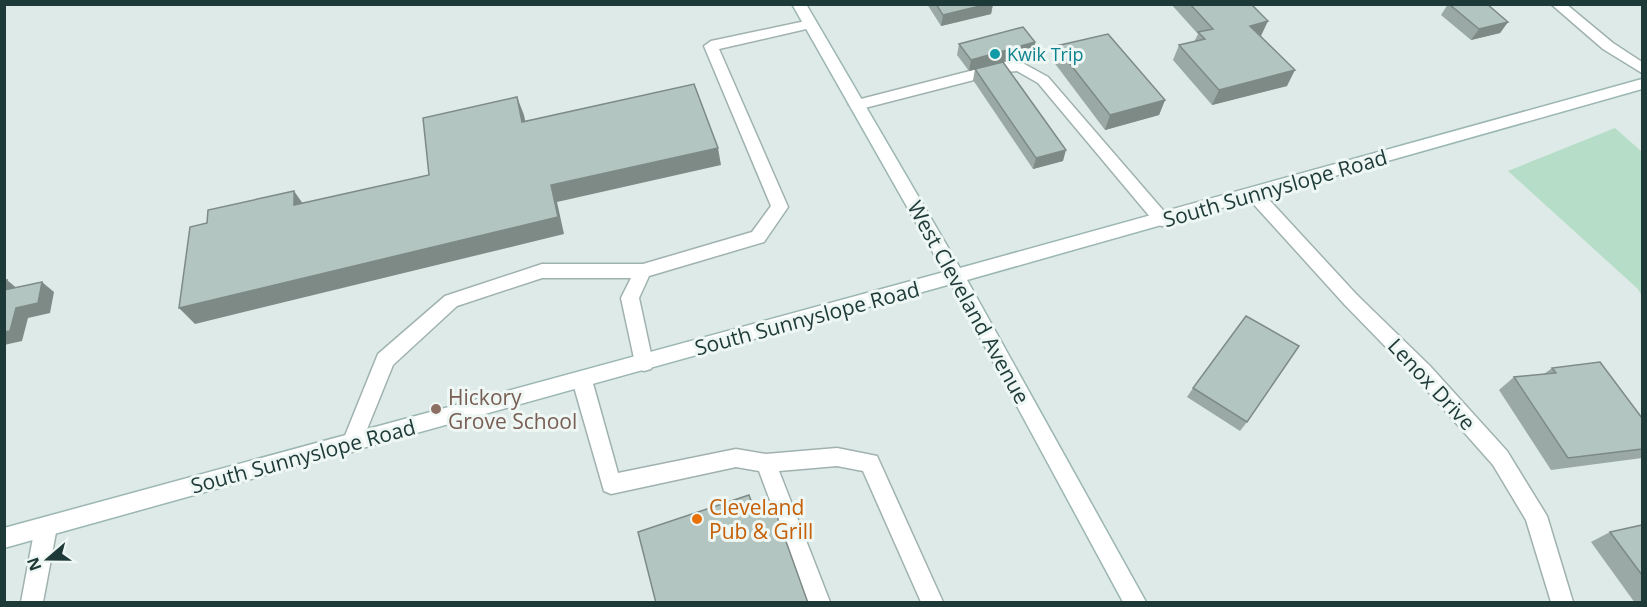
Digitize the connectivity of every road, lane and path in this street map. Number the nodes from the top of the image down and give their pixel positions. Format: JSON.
{"nodes":[{"id":1,"x":799,"y":4,"type":"edge"},
{"id":2,"x":1557,"y":4,"type":"edge"},
{"id":3,"x":810,"y":24,"type":"junction"},
{"id":4,"x":1642,"y":68,"type":"edge"},
{"id":5,"x":1642,"y":84,"type":"edge"},
{"id":6,"x":857,"y":105,"type":"junction"},
{"id":7,"x":1254,"y":194,"type":"junction"},
{"id":8,"x":1162,"y":220,"type":"junction"},
{"id":9,"x":643,"y":271,"type":"junction"},
{"id":10,"x":956,"y":277,"type":"junction"},
{"id":11,"x":644,"y":363,"type":"junction"},
{"id":12,"x":582,"y":380,"type":"junction"},
{"id":13,"x":352,"y":443,"type":"junction"},
{"id":14,"x":766,"y":463,"type":"junction"},
{"id":15,"x":46,"y":527,"type":"junction"},
{"id":16,"x":4,"y":538,"type":"edge"},
{"id":17,"x":32,"y":603,"type":"edge"},
{"id":18,"x":819,"y":603,"type":"edge"},
{"id":19,"x":932,"y":603,"type":"edge"},
{"id":20,"x":1135,"y":603,"type":"edge"},
{"id":21,"x":1562,"y":603,"type":"edge"}],
"edges":[{"from":1,"to":3,"type":"street","name":"West Cleveland Avenue"},
{"from":2,"to":4,"type":"street"},
{"from":3,"to":6,"type":"street","name":"West Cleveland Avenue"},
{"from":3,"to":9,"type":"street"},
{"from":5,"to":7,"type":"street","name":"South Sunnyslope Road"},
{"from":6,"to":8,"type":"street"},
{"from":6,"to":10,"type":"street","name":"West Cleveland Avenue"},
{"from":7,"to":8,"type":"street","name":"South Sunnyslope Road"},
{"from":7,"to":21,"type":"street","name":"Lenox Drive"},
{"from":8,"to":10,"type":"street","name":"South Sunnyslope Road"},
{"from":9,"to":11,"type":"street"},
{"from":9,"to":13,"type":"street"},
{"from":10,"to":11,"type":"street","name":"South Sunnyslope Road"},
{"from":10,"to":20,"type":"street","name":"West Cleveland Avenue"},
{"from":11,"to":12,"type":"street","name":"South Sunnyslope Road"},
{"from":12,"to":13,"type":"street","name":"South Sunnyslope Road"},
{"from":12,"to":14,"type":"street"},
{"from":13,"to":15,"type":"street","name":"South Sunnyslope Road"},
{"from":14,"to":18,"type":"street"},
{"from":14,"to":19,"type":"street"},
{"from":15,"to":16,"type":"street","name":"South Sunnyslope Road"},
{"from":15,"to":17,"type":"street"}]}
